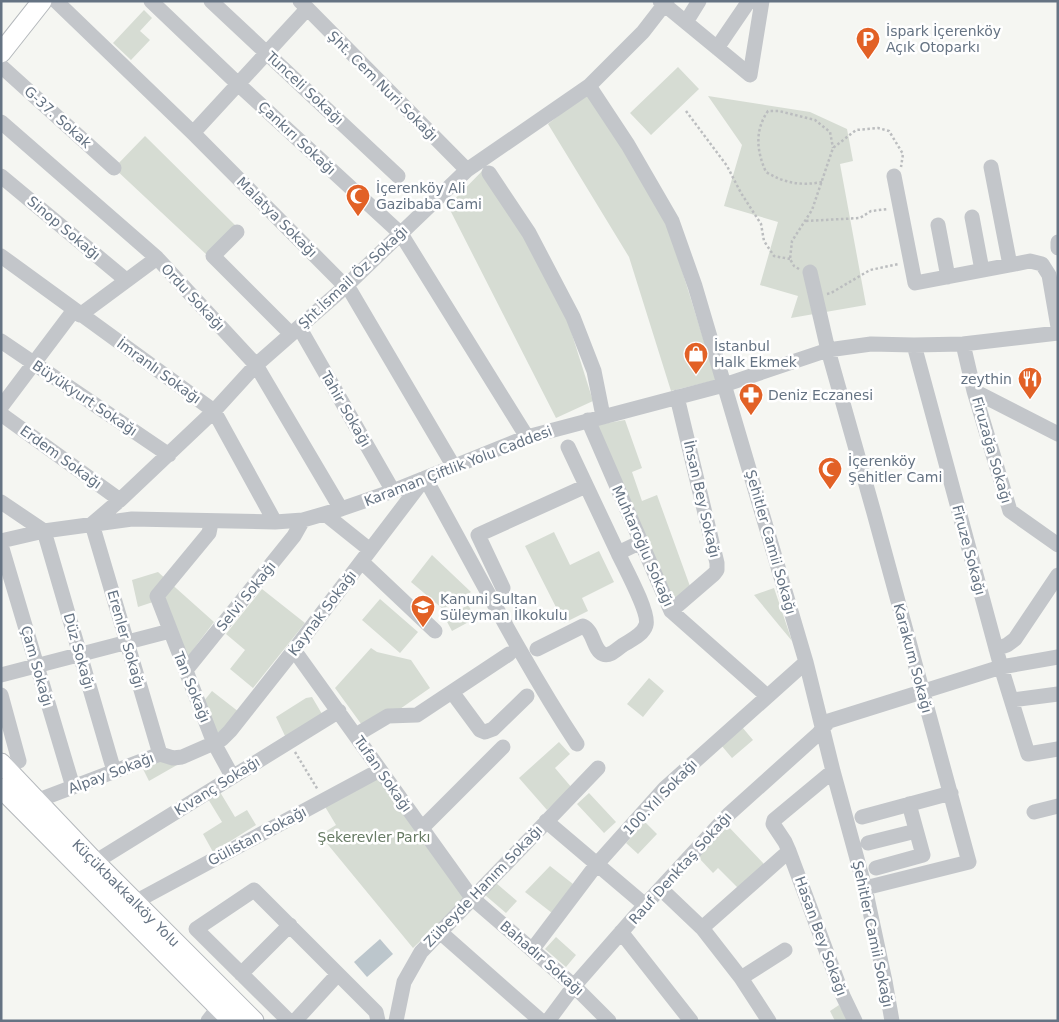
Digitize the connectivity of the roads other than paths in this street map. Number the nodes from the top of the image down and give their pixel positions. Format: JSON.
{"nodes":[{"id":1,"x":42,"y":1,"type":"edge"},
{"id":2,"x":56,"y":1,"type":"edge"},
{"id":3,"x":152,"y":1,"type":"edge"},
{"id":4,"x":211,"y":1,"type":"edge"},
{"id":5,"x":700,"y":1,"type":"edge"},
{"id":6,"x":749,"y":1,"type":"edge"},
{"id":7,"x":762,"y":1,"type":"edge"},
{"id":8,"x":664,"y":2,"type":"edge"},
{"id":9,"x":304,"y":5,"type":"edge"},
{"id":10,"x":686,"y":22,"type":"junction"},
{"id":11,"x":717,"y":48,"type":"junction"},
{"id":12,"x":1,"y":53,"type":"edge"},
{"id":13,"x":267,"y":53,"type":"junction"},
{"id":14,"x":1,"y":66,"type":"edge"},
{"id":15,"x":238,"y":84,"type":"junction"},
{"id":16,"x":589,"y":86,"type":"junction"},
{"id":17,"x":1,"y":122,"type":"edge"},
{"id":18,"x":193,"y":133,"type":"junction"},
{"id":19,"x":114,"y":168,"type":"dead end"},
{"id":20,"x":991,"y":168,"type":"dead end"},
{"id":21,"x":467,"y":170,"type":"junction"},
{"id":22,"x":489,"y":173,"type":"dead end"},
{"id":23,"x":1,"y":176,"type":"edge"},
{"id":24,"x":398,"y":176,"type":"dead end"},
{"id":25,"x":894,"y":176,"type":"road end"},
{"id":26,"x":972,"y":218,"type":"dead end"},
{"id":27,"x":938,"y":225,"type":"dead end"},
{"id":28,"x":237,"y":232,"type":"dead end"},
{"id":29,"x":401,"y":234,"type":"junction"},
{"id":30,"x":1058,"y":242,"type":"edge"},
{"id":31,"x":1058,"y":248,"type":"edge"},
{"id":32,"x":1,"y":256,"type":"edge"},
{"id":33,"x":156,"y":258,"type":"junction"},
{"id":34,"x":1010,"y":265,"type":"junction"},
{"id":35,"x":982,"y":270,"type":"junction"},
{"id":36,"x":810,"y":272,"type":"road end"},
{"id":37,"x":948,"y":277,"type":"junction"},
{"id":38,"x":126,"y":280,"type":"junction"},
{"id":39,"x":346,"y":286,"type":"junction"},
{"id":40,"x":77,"y":312,"type":"junction"},
{"id":41,"x":1058,"y":327,"type":"edge"},
{"id":42,"x":295,"y":330,"type":"junction"},
{"id":43,"x":1058,"y":333,"type":"edge"},
{"id":44,"x":1,"y":341,"type":"edge"},
{"id":45,"x":963,"y":344,"type":"junction"},
{"id":46,"x":914,"y":346,"type":"junction"},
{"id":47,"x":828,"y":350,"type":"junction"},
{"id":48,"x":34,"y":363,"type":"junction"},
{"id":49,"x":256,"y":365,"type":"junction"},
{"id":50,"x":724,"y":385,"type":"junction"},
{"id":51,"x":974,"y":391,"type":"junction"},
{"id":52,"x":677,"y":397,"type":"junction"},
{"id":53,"x":1,"y":407,"type":"edge"},
{"id":54,"x":214,"y":411,"type":"junction"},
{"id":55,"x":1,"y":414,"type":"edge"},
{"id":56,"x":603,"y":416,"type":"junction"},
{"id":57,"x":588,"y":420,"type":"junction"},
{"id":58,"x":1058,"y":434,"type":"edge"},
{"id":59,"x":527,"y":437,"type":"junction"},
{"id":60,"x":568,"y":447,"type":"dead end"},
{"id":61,"x":169,"y":455,"type":"junction"},
{"id":62,"x":454,"y":466,"type":"junction"},
{"id":63,"x":425,"y":478,"type":"junction"},
{"id":64,"x":586,"y":486,"type":"junction"},
{"id":65,"x":393,"y":491,"type":"junction"},
{"id":66,"x":120,"y":500,"type":"junction"},
{"id":67,"x":1,"y":502,"type":"edge"},
{"id":68,"x":341,"y":509,"type":"junction"},
{"id":69,"x":325,"y":514,"type":"junction"},
{"id":70,"x":303,"y":520,"type":"junction"},
{"id":71,"x":209,"y":521,"type":"junction"},
{"id":72,"x":275,"y":522,"type":"junction"},
{"id":73,"x":92,"y":524,"type":"junction"},
{"id":74,"x":44,"y":531,"type":"junction"},
{"id":75,"x":1,"y":541,"type":"edge"},
{"id":76,"x":641,"y":542,"type":"junction"},
{"id":77,"x":1,"y":545,"type":"edge"},
{"id":78,"x":1058,"y":545,"type":"edge"},
{"id":79,"x":618,"y":553,"type":"junction"},
{"id":80,"x":366,"y":556,"type":"junction"},
{"id":81,"x":1058,"y":575,"type":"edge"},
{"id":82,"x":503,"y":588,"type":"dead end"},
{"id":83,"x":670,"y":611,"type":"junction"},
{"id":84,"x":435,"y":630,"type":"dead end"},
{"id":85,"x":170,"y":631,"type":"junction"},
{"id":86,"x":127,"y":642,"type":"junction"},
{"id":87,"x":536,"y":649,"type":"dead end"},
{"id":88,"x":996,"y":649,"type":"junction"},
{"id":89,"x":294,"y":650,"type":"junction"},
{"id":90,"x":80,"y":654,"type":"junction"},
{"id":91,"x":510,"y":654,"type":"dead end"},
{"id":92,"x":1058,"y":657,"type":"edge"},
{"id":93,"x":806,"y":662,"type":"junction"},
{"id":94,"x":37,"y":666,"type":"junction"},
{"id":95,"x":1001,"y":667,"type":"junction"},
{"id":96,"x":186,"y":670,"type":"junction"},
{"id":97,"x":1,"y":675,"type":"edge"},
{"id":98,"x":922,"y":691,"type":"junction"},
{"id":99,"x":452,"y":692,"type":"junction"},
{"id":100,"x":1058,"y":694,"type":"edge"},
{"id":101,"x":1,"y":695,"type":"edge"},
{"id":102,"x":527,"y":696,"type":"dead end"},
{"id":103,"x":767,"y":696,"type":"junction"},
{"id":104,"x":1012,"y":700,"type":"junction"},
{"id":105,"x":339,"y":711,"type":"junction"},
{"id":106,"x":822,"y":727,"type":"junction"},
{"id":107,"x":356,"y":735,"type":"junction"},
{"id":108,"x":214,"y":743,"type":"junction"},
{"id":109,"x":577,"y":744,"type":"dead end"},
{"id":110,"x":503,"y":747,"type":"dead end"},
{"id":111,"x":1058,"y":749,"type":"edge"},
{"id":112,"x":160,"y":754,"type":"junction"},
{"id":113,"x":10,"y":762,"type":"edge"},
{"id":114,"x":598,"y":768,"type":"dead end"},
{"id":115,"x":380,"y":770,"type":"junction"},
{"id":116,"x":114,"y":771,"type":"junction"},
{"id":117,"x":833,"y":771,"type":"junction"},
{"id":118,"x":232,"y":776,"type":"junction"},
{"id":119,"x":72,"y":787,"type":"junction"},
{"id":120,"x":2,"y":790,"type":"edge"},
{"id":121,"x":951,"y":793,"type":"junction"},
{"id":122,"x":36,"y":801,"type":"junction"},
{"id":123,"x":909,"y":804,"type":"junction"},
{"id":124,"x":1058,"y":806,"type":"edge"},
{"id":125,"x":1034,"y":812,"type":"dead end"},
{"id":126,"x":862,"y":817,"type":"dead end"},
{"id":127,"x":546,"y":821,"type":"junction"},
{"id":128,"x":422,"y":828,"type":"junction"},
{"id":129,"x":916,"y":831,"type":"junction"},
{"id":130,"x":868,"y":843,"type":"dead end"},
{"id":131,"x":790,"y":851,"type":"junction"},
{"id":132,"x":94,"y":862,"type":"junction"},
{"id":133,"x":597,"y":864,"type":"junction"},
{"id":134,"x":876,"y":868,"type":"dead end"},
{"id":135,"x":865,"y":888,"type":"junction"},
{"id":136,"x":661,"y":889,"type":"junction"},
{"id":137,"x":472,"y":898,"type":"junction"},
{"id":138,"x":135,"y":902,"type":"junction"},
{"id":139,"x":645,"y":905,"type":"junction"},
{"id":140,"x":290,"y":925,"type":"junction"},
{"id":141,"x":702,"y":928,"type":"junction"},
{"id":142,"x":440,"y":932,"type":"junction"},
{"id":143,"x":622,"y":932,"type":"junction"},
{"id":144,"x":532,"y":950,"type":"junction"},
{"id":145,"x":785,"y":950,"type":"dead end"},
{"id":146,"x":242,"y":974,"type":"junction"},
{"id":147,"x":338,"y":974,"type":"junction"},
{"id":148,"x":741,"y":978,"type":"junction"},
{"id":149,"x":574,"y":986,"type":"junction"},
{"id":150,"x":220,"y":1016,"type":"edge"},
{"id":151,"x":254,"y":1021,"type":"edge"},
{"id":152,"x":289,"y":1021,"type":"edge"},
{"id":153,"x":295,"y":1021,"type":"edge"},
{"id":154,"x":378,"y":1021,"type":"edge"},
{"id":155,"x":396,"y":1021,"type":"edge"},
{"id":156,"x":541,"y":1021,"type":"edge"},
{"id":157,"x":548,"y":1021,"type":"edge"},
{"id":158,"x":609,"y":1021,"type":"edge"},
{"id":159,"x":691,"y":1021,"type":"edge"},
{"id":160,"x":769,"y":1021,"type":"edge"},
{"id":161,"x":855,"y":1021,"type":"edge"},
{"id":162,"x":892,"y":1021,"type":"edge"}],
"edges":[{"from":1,"to":12,"type":"main road"},
{"from":2,"to":18,"type":"street","name":"Malatya Sokağı"},
{"from":3,"to":15,"type":"street","name":"Çankırı Sokağı"},
{"from":4,"to":13,"type":"street","name":"Tunceli Sokağı"},
{"from":5,"to":10,"type":"street"},
{"from":6,"to":11,"type":"street"},
{"from":7,"to":11,"type":"street"},
{"from":8,"to":10,"type":"street"},
{"from":8,"to":16,"type":"street","name":"Şht.İsmail Öz Sokağı"},
{"from":9,"to":13,"type":"street"},
{"from":9,"to":21,"type":"street","name":"Şht. Cem Nuri Sokağı"},
{"from":10,"to":11,"type":"street"},
{"from":13,"to":15,"type":"street"},
{"from":13,"to":24,"type":"street","name":"Tunceli Sokağı"},
{"from":14,"to":19,"type":"street","name":"G-37. Sokak"},
{"from":15,"to":18,"type":"street"},
{"from":15,"to":29,"type":"street","name":"Çankırı Sokağı"},
{"from":16,"to":21,"type":"street","name":"Şht.İsmail Öz Sokağı"},
{"from":16,"to":50,"type":"street","name":"Şehitler Camii Sokağı"},
{"from":17,"to":33,"type":"street","name":"Ordu Sokağı"},
{"from":18,"to":39,"type":"street","name":"Malatya Sokağı"},
{"from":20,"to":34,"type":"street"},
{"from":21,"to":29,"type":"street","name":"Şht.İsmail Öz Sokağı"},
{"from":22,"to":56,"type":"street"},
{"from":23,"to":38,"type":"street","name":"Sinop Sokağı"},
{"from":25,"to":37,"type":"street"},
{"from":26,"to":35,"type":"street"},
{"from":27,"to":37,"type":"street"},
{"from":28,"to":42,"type":"street","name":"Tahir Sokağı"},
{"from":29,"to":39,"type":"street","name":"Şht.İsmail Öz Sokağı"},
{"from":29,"to":59,"type":"street","name":"Çankırı Sokağı"},
{"from":30,"to":31,"type":"street"},
{"from":32,"to":40,"type":"street","name":"İmranlı Sokağı"},
{"from":33,"to":38,"type":"street"},
{"from":33,"to":49,"type":"street","name":"Ordu Sokağı"},
{"from":34,"to":35,"type":"street"},
{"from":34,"to":41,"type":"street"},
{"from":35,"to":37,"type":"street"},
{"from":36,"to":47,"type":"street","name":"Karakum Sokağı"},
{"from":38,"to":40,"type":"street"},
{"from":39,"to":42,"type":"street","name":"Şht.İsmail Öz Sokağı"},
{"from":39,"to":62,"type":"street","name":"Malatya Sokağı"},
{"from":40,"to":48,"type":"street"},
{"from":40,"to":54,"type":"street","name":"İmranlı Sokağı"},
{"from":42,"to":49,"type":"street","name":"Şht.İsmail Öz Sokağı"},
{"from":42,"to":65,"type":"street","name":"Tahir Sokağı"},
{"from":43,"to":45,"type":"street","name":"Karaman Çiftlik Yolu Caddesi"},
{"from":44,"to":48,"type":"street","name":"Büyükyurt Sokağı"},
{"from":45,"to":46,"type":"street","name":"Karaman Çiftlik Yolu Caddesi"},
{"from":45,"to":51,"type":"street","name":"Firuzağa Sokağı"},
{"from":46,"to":47,"type":"street","name":"Karaman Çiftlik Yolu Caddesi"},
{"from":46,"to":88,"type":"street","name":"Firuze Sokağı"},
{"from":47,"to":50,"type":"street","name":"Karaman Çiftlik Yolu Caddesi"},
{"from":47,"to":98,"type":"street","name":"Karakum Sokağı"},
{"from":48,"to":53,"type":"street"},
{"from":48,"to":61,"type":"street","name":"Büyükyurt Sokağı"},
{"from":49,"to":54,"type":"street","name":"Şht.İsmail Öz Sokağı"},
{"from":49,"to":68,"type":"street","name":"Ordu Sokağı"},
{"from":50,"to":52,"type":"street","name":"Karaman Çiftlik Yolu Caddesi"},
{"from":50,"to":93,"type":"street","name":"Şehitler Camii Sokağı"},
{"from":51,"to":58,"type":"street"},
{"from":51,"to":78,"type":"street","name":"Firuzağa Sokağı"},
{"from":52,"to":56,"type":"street","name":"Karaman Çiftlik Yolu Caddesi"},
{"from":52,"to":83,"type":"street","name":"İhsan Bey Sokağı"},
{"from":54,"to":61,"type":"street","name":"Şht.İsmail Öz Sokağı"},
{"from":54,"to":72,"type":"street","name":"İmranlı Sokağı"},
{"from":55,"to":66,"type":"street","name":"Erdem Sokağı"},
{"from":56,"to":57,"type":"street","name":"Karaman Çiftlik Yolu Caddesi"},
{"from":57,"to":59,"type":"street","name":"Karaman Çiftlik Yolu Caddesi"},
{"from":57,"to":76,"type":"street","name":"Muhtaroğlu Sokağı"},
{"from":59,"to":62,"type":"street","name":"Karaman Çiftlik Yolu Caddesi"},
{"from":60,"to":64,"type":"street"},
{"from":61,"to":66,"type":"street","name":"Şht.İsmail Öz Sokağı"},
{"from":62,"to":63,"type":"street","name":"Karaman Çiftlik Yolu Caddesi"},
{"from":63,"to":65,"type":"street","name":"Karaman Çiftlik Yolu Caddesi"},
{"from":63,"to":80,"type":"street","name":"Kaynak Sokağı"},
{"from":63,"to":109,"type":"street"},
{"from":64,"to":79,"type":"street"},
{"from":64,"to":82,"type":"street"},
{"from":65,"to":68,"type":"street","name":"Karaman Çiftlik Yolu Caddesi"},
{"from":66,"to":73,"type":"street","name":"Şht.İsmail Öz Sokağı"},
{"from":67,"to":74,"type":"street"},
{"from":68,"to":69,"type":"street","name":"Karaman Çiftlik Yolu Caddesi"},
{"from":69,"to":70,"type":"street","name":"Karaman Çiftlik Yolu Caddesi"},
{"from":69,"to":80,"type":"street"},
{"from":70,"to":72,"type":"street","name":"Karaman Çiftlik Yolu Caddesi"},
{"from":70,"to":96,"type":"street","name":"Selvi Sokağı"},
{"from":71,"to":72,"type":"street","name":"Karaman Çiftlik Yolu Caddesi"},
{"from":71,"to":73,"type":"street","name":"Karaman Çiftlik Yolu Caddesi"},
{"from":71,"to":85,"type":"street","name":"Tan Sokağı"},
{"from":73,"to":74,"type":"street","name":"Karaman Çiftlik Yolu Caddesi"},
{"from":73,"to":86,"type":"street","name":"Erenler Sokağı"},
{"from":74,"to":75,"type":"street","name":"Karaman Çiftlik Yolu Caddesi"},
{"from":74,"to":90,"type":"street","name":"Düz Sokağı"},
{"from":76,"to":79,"type":"street"},
{"from":76,"to":83,"type":"street","name":"Muhtaroğlu Sokağı"},
{"from":77,"to":94,"type":"street","name":"Çam Sokağı"},
{"from":79,"to":87,"type":"street"},
{"from":80,"to":84,"type":"street"},
{"from":80,"to":89,"type":"street","name":"Kaynak Sokağı"},
{"from":81,"to":88,"type":"street"},
{"from":83,"to":103,"type":"street","name":"Muhtaroğlu Sokağı"},
{"from":85,"to":86,"type":"street"},
{"from":85,"to":96,"type":"street","name":"Tan Sokağı"},
{"from":86,"to":90,"type":"street"},
{"from":86,"to":112,"type":"street","name":"Erenler Sokağı"},
{"from":88,"to":95,"type":"street","name":"Firuze Sokağı"},
{"from":89,"to":105,"type":"street","name":"Tufan Sokağı"},
{"from":89,"to":108,"type":"street","name":"Kaynak Sokağı"},
{"from":90,"to":94,"type":"street"},
{"from":90,"to":116,"type":"street","name":"Düz Sokağı"},
{"from":91,"to":99,"type":"street"},
{"from":92,"to":95,"type":"street"},
{"from":93,"to":103,"type":"street","name":"100.Yıl Sokağı"},
{"from":93,"to":106,"type":"street","name":"Şehitler Camii Sokağı"},
{"from":94,"to":97,"type":"street"},
{"from":94,"to":119,"type":"street","name":"Çam Sokağı"},
{"from":95,"to":98,"type":"street"},
{"from":95,"to":104,"type":"street","name":"Firuze Sokağı"},
{"from":96,"to":108,"type":"street","name":"Tan Sokağı"},
{"from":98,"to":106,"type":"street"},
{"from":98,"to":121,"type":"street","name":"Karakum Sokağı"},
{"from":99,"to":102,"type":"street"},
{"from":99,"to":107,"type":"street"},
{"from":100,"to":104,"type":"street"},
{"from":101,"to":113,"type":"street"},
{"from":103,"to":133,"type":"street","name":"100.Yıl Sokağı"},
{"from":104,"to":111,"type":"street","name":"Firuze Sokağı"},
{"from":105,"to":107,"type":"street","name":"Tufan Sokağı"},
{"from":105,"to":118,"type":"street","name":"Kıvanç Sokağı"},
{"from":106,"to":117,"type":"street","name":"Şehitler Camii Sokağı"},
{"from":106,"to":136,"type":"street","name":"Rauf Denktaş Sokağı"},
{"from":107,"to":115,"type":"street","name":"Tufan Sokağı"},
{"from":108,"to":112,"type":"street","name":"Alpay Sokağı"},
{"from":108,"to":118,"type":"street","name":"Tan Sokağı"},
{"from":110,"to":128,"type":"street"},
{"from":112,"to":116,"type":"street","name":"Alpay Sokağı"},
{"from":113,"to":122,"type":"main road","name":"Küçükbakkalköy Yolu"},
{"from":114,"to":127,"type":"street","name":"Zübeyde Hanım Sokağı"},
{"from":115,"to":128,"type":"street","name":"Tufan Sokağı"},
{"from":115,"to":138,"type":"street","name":"Gülistan Sokağı"},
{"from":116,"to":119,"type":"street","name":"Alpay Sokağı"},
{"from":117,"to":131,"type":"street","name":"Hasan Bey Sokağı"},
{"from":117,"to":135,"type":"street","name":"Şehitler Camii Sokağı"},
{"from":118,"to":132,"type":"street","name":"Kıvanç Sokağı"},
{"from":119,"to":122,"type":"street","name":"Alpay Sokağı"},
{"from":120,"to":150,"type":"main road","name":"Küçükbakkalköy Yolu"},
{"from":121,"to":123,"type":"street"},
{"from":121,"to":135,"type":"street","name":"Karakum Sokağı"},
{"from":122,"to":132,"type":"main road","name":"Küçükbakkalköy Yolu"},
{"from":123,"to":126,"type":"street"},
{"from":123,"to":129,"type":"street"},
{"from":124,"to":125,"type":"street"},
{"from":127,"to":133,"type":"street"},
{"from":127,"to":137,"type":"street","name":"Zübeyde Hanım Sokağı"},
{"from":128,"to":137,"type":"street","name":"Tufan Sokağı"},
{"from":129,"to":130,"type":"street"},
{"from":129,"to":134,"type":"street"},
{"from":131,"to":141,"type":"street"},
{"from":131,"to":161,"type":"street","name":"Hasan Bey Sokağı"},
{"from":132,"to":138,"type":"main road","name":"Küçükbakkalköy Yolu"},
{"from":133,"to":139,"type":"street"},
{"from":133,"to":144,"type":"street","name":"100.Yıl Sokağı"},
{"from":135,"to":162,"type":"street","name":"Şehitler Camii Sokağı"},
{"from":136,"to":139,"type":"street","name":"Rauf Denktaş Sokağı"},
{"from":136,"to":141,"type":"street"},
{"from":137,"to":142,"type":"street","name":"Zübeyde Hanım Sokağı"},
{"from":137,"to":144,"type":"street","name":"Bahadır Sokağı"},
{"from":138,"to":151,"type":"main road","name":"Küçükbakkalköy Yolu"},
{"from":139,"to":143,"type":"street","name":"Rauf Denktaş Sokağı"},
{"from":140,"to":146,"type":"street"},
{"from":140,"to":146,"type":"street"},
{"from":140,"to":147,"type":"street"},
{"from":141,"to":148,"type":"street"},
{"from":142,"to":155,"type":"street","name":"Zübeyde Hanım Sokağı"},
{"from":142,"to":156,"type":"street"},
{"from":143,"to":149,"type":"street","name":"Rauf Denktaş Sokağı"},
{"from":143,"to":159,"type":"street"},
{"from":144,"to":149,"type":"street","name":"Bahadır Sokağı"},
{"from":145,"to":148,"type":"street"},
{"from":146,"to":152,"type":"street"},
{"from":147,"to":153,"type":"street"},
{"from":147,"to":154,"type":"street"},
{"from":148,"to":160,"type":"street"},
{"from":149,"to":157,"type":"street","name":"Rauf Denktaş Sokağı"},
{"from":149,"to":158,"type":"street","name":"Bahadır Sokağı"}]}
